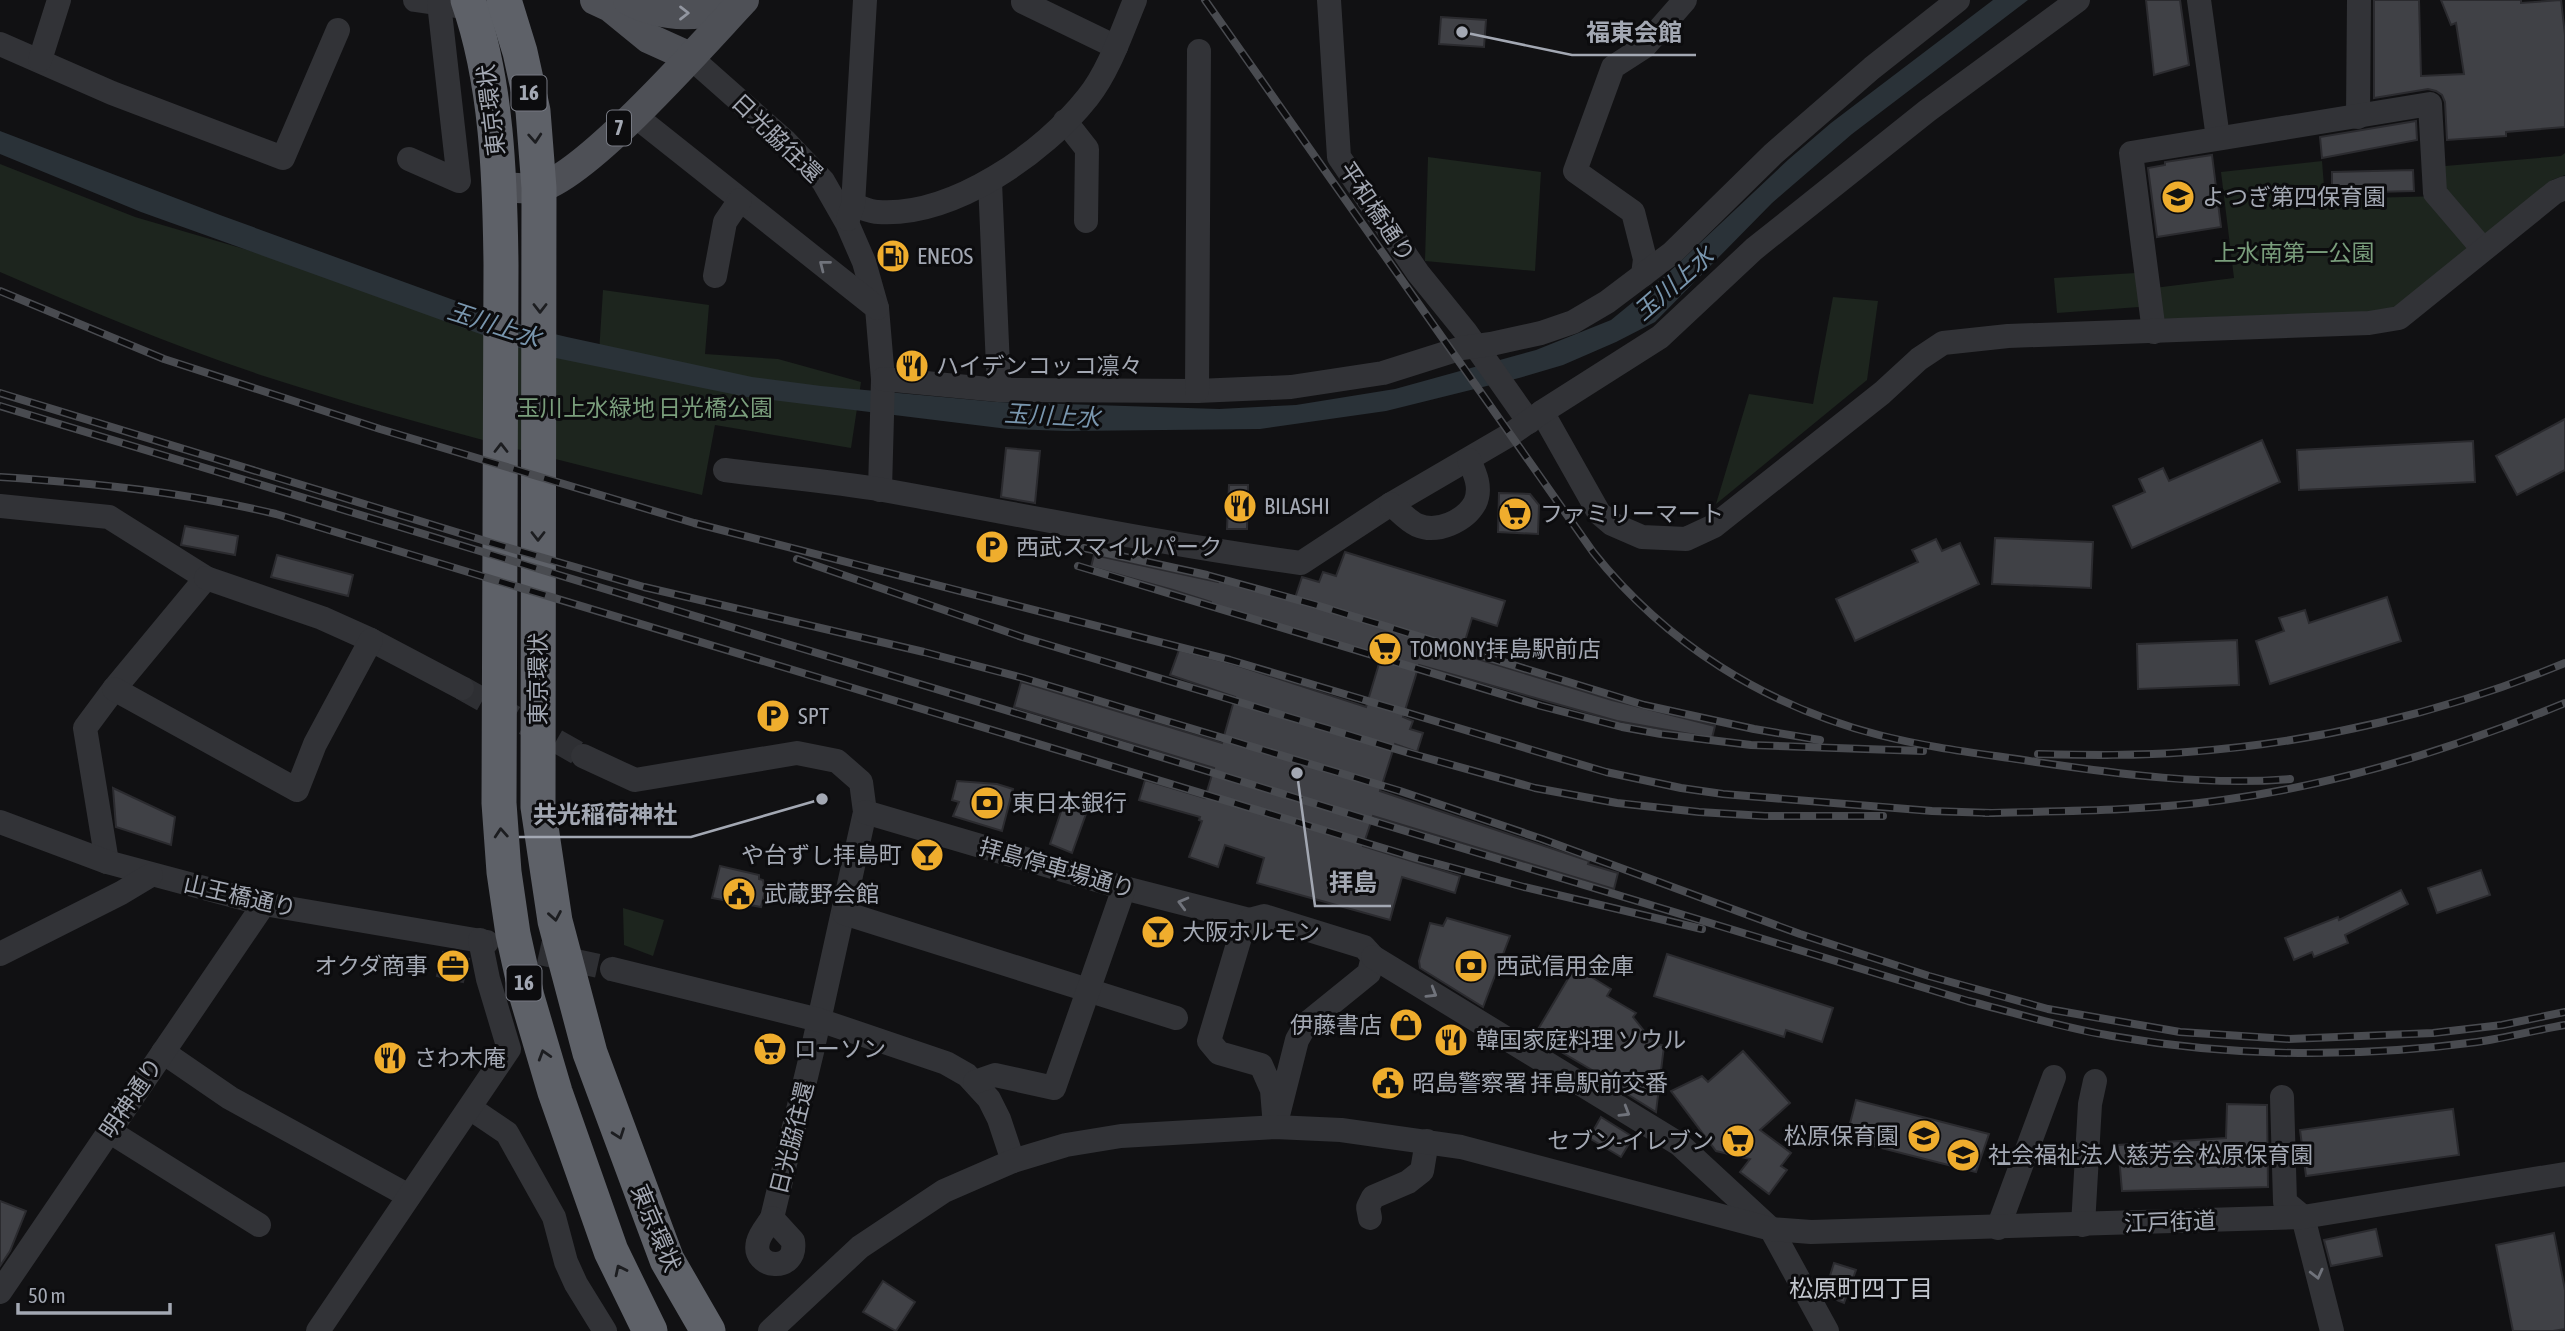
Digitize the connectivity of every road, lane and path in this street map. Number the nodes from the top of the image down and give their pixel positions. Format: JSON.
{"nodes":[{"id":1,"x":59,"y":0,"type":"edge"},
{"id":2,"x":595,"y":0,"type":"edge"},
{"id":3,"x":626,"y":0,"type":"edge"},
{"id":4,"x":742,"y":0,"type":"edge"},
{"id":5,"x":865,"y":0,"type":"edge"},
{"id":6,"x":1135,"y":0,"type":"edge"},
{"id":7,"x":1329,"y":0,"type":"edge"},
{"id":8,"x":1685,"y":0,"type":"edge"},
{"id":9,"x":1958,"y":0,"type":"edge"},
{"id":10,"x":2078,"y":0,"type":"edge"},
{"id":11,"x":2199,"y":0,"type":"edge"},
{"id":12,"x":2359,"y":0,"type":"edge"},
{"id":13,"x":460,"y":2,"type":"edge"},
{"id":14,"x":1023,"y":2,"type":"edge"},
{"id":15,"x":338,"y":30,"type":"dead end"},
{"id":16,"x":0,"y":44,"type":"edge"},
{"id":17,"x":1116,"y":47,"type":"junction"},
{"id":18,"x":1199,"y":51,"type":"dead end"},
{"id":19,"x":690,"y":57,"type":"junction"},
{"id":20,"x":40,"y":60,"type":"junction"},
{"id":21,"x":634,"y":115,"type":"junction"},
{"id":22,"x":2358,"y":117,"type":"junction"},
{"id":23,"x":1065,"y":121,"type":"junction"},
{"id":24,"x":2218,"y":138,"type":"junction"},
{"id":25,"x":410,"y":159,"type":"dead end"},
{"id":26,"x":990,"y":181,"type":"junction"},
{"id":27,"x":499,"y":187,"type":"junction"},
{"id":28,"x":538,"y":188,"type":"junction"},
{"id":29,"x":2565,"y":188,"type":"edge"},
{"id":30,"x":740,"y":200,"type":"junction"},
{"id":31,"x":850,"y":214,"type":"junction"},
{"id":32,"x":1086,"y":221,"type":"dead end"},
{"id":33,"x":2483,"y":248,"type":"junction"},
{"id":34,"x":1643,"y":275,"type":"junction"},
{"id":35,"x":715,"y":276,"type":"dead end"},
{"id":36,"x":877,"y":307,"type":"junction"},
{"id":37,"x":2154,"y":332,"type":"junction"},
{"id":38,"x":1480,"y":352,"type":"junction"},
{"id":39,"x":883,"y":386,"type":"junction"},
{"id":40,"x":999,"y":390,"type":"junction"},
{"id":41,"x":1197,"y":391,"type":"junction"},
{"id":42,"x":1536,"y":417,"type":"junction"},
{"id":43,"x":1469,"y":460,"type":"junction"},
{"id":44,"x":725,"y":470,"type":"dead end"},
{"id":45,"x":880,"y":490,"type":"junction"},
{"id":46,"x":1391,"y":504,"type":"junction"},
{"id":47,"x":0,"y":506,"type":"edge"},
{"id":48,"x":206,"y":578,"type":"junction"},
{"id":49,"x":371,"y":640,"type":"junction"},
{"id":50,"x":462,"y":688,"type":"tunnel mouth"},
{"id":51,"x":114,"y":689,"type":"junction"},
{"id":52,"x":583,"y":757,"type":"tunnel mouth"},
{"id":53,"x":865,"y":812,"type":"junction"},
{"id":54,"x":0,"y":822,"type":"edge"},
{"id":55,"x":107,"y":862,"type":"junction"},
{"id":56,"x":151,"y":875,"type":"junction"},
{"id":57,"x":1124,"y":888,"type":"junction"},
{"id":58,"x":264,"y":904,"type":"junction"},
{"id":59,"x":844,"y":913,"type":"junction"},
{"id":60,"x":1249,"y":920,"type":"junction"},
{"id":61,"x":0,"y":954,"type":"edge"},
{"id":62,"x":1373,"y":957,"type":"junction"},
{"id":63,"x":612,"y":969,"type":"tunnel mouth"},
{"id":64,"x":1089,"y":991,"type":"junction"},
{"id":65,"x":1176,"y":1018,"type":"dead end"},
{"id":66,"x":820,"y":1020,"type":"junction"},
{"id":67,"x":1297,"y":1040,"type":"junction"},
{"id":68,"x":163,"y":1052,"type":"junction"},
{"id":69,"x":1245,"y":1060,"type":"junction"},
{"id":70,"x":2054,"y":1077,"type":"dead end"},
{"id":71,"x":2095,"y":1081,"type":"dead end"},
{"id":72,"x":975,"y":1082,"type":"junction"},
{"id":73,"x":2282,"y":1097,"type":"dead end"},
{"id":74,"x":470,"y":1108,"type":"junction"},
{"id":75,"x":1275,"y":1127,"type":"junction"},
{"id":76,"x":109,"y":1131,"type":"junction"},
{"id":77,"x":1427,"y":1141,"type":"junction"},
{"id":78,"x":1013,"y":1161,"type":"junction"},
{"id":79,"x":2565,"y":1174,"type":"edge"},
{"id":80,"x":409,"y":1196,"type":"junction"},
{"id":81,"x":772,"y":1217,"type":"dead end"},
{"id":82,"x":2303,"y":1217,"type":"junction"},
{"id":83,"x":1370,"y":1218,"type":"dead end"},
{"id":84,"x":259,"y":1225,"type":"dead end"},
{"id":85,"x":2083,"y":1225,"type":"junction"},
{"id":86,"x":1771,"y":1228,"type":"junction"},
{"id":87,"x":1998,"y":1228,"type":"junction"},
{"id":88,"x":0,"y":1292,"type":"edge"},
{"id":89,"x":318,"y":1331,"type":"edge"},
{"id":90,"x":605,"y":1331,"type":"edge"},
{"id":91,"x":650,"y":1331,"type":"edge"},
{"id":92,"x":708,"y":1331,"type":"edge"},
{"id":93,"x":770,"y":1331,"type":"edge"},
{"id":94,"x":1827,"y":1331,"type":"edge"},
{"id":95,"x":2332,"y":1331,"type":"edge"}],
"edges":[{"from":1,"to":20,"type":"street"},
{"from":2,"to":19,"type":"main road"},
{"from":3,"to":4,"type":"main road","one_way":true},
{"from":3,"to":19,"type":"main road"},
{"from":4,"to":19,"type":"main road","number":"7"},
{"from":5,"to":31,"type":"street"},
{"from":6,"to":17,"type":"street"},
{"from":7,"to":38,"type":"street","name":"平和橋通り"},
{"from":8,"to":34,"type":"street"},
{"from":9,"to":34,"type":"street"},
{"from":10,"to":42,"type":"street"},
{"from":11,"to":24,"type":"street"},
{"from":12,"to":22,"type":"street"},
{"from":13,"to":25,"type":"street"},
{"from":13,"to":27,"type":"highway","name":"東京環状","number":"16"},
{"from":13,"to":28,"type":"highway","name":"東京環状","number":"16","one_way":true},
{"from":14,"to":17,"type":"street"},
{"from":15,"to":20,"type":"street"},
{"from":16,"to":20,"type":"street"},
{"from":17,"to":23,"type":"street"},
{"from":18,"to":41,"type":"street"},
{"from":19,"to":21,"type":"main road","number":"7"},
{"from":19,"to":31,"type":"street","name":"日光脇往還"},
{"from":21,"to":28,"type":"main road","number":"7"},
{"from":21,"to":30,"type":"street"},
{"from":22,"to":24,"type":"street"},
{"from":22,"to":33,"type":"street"},
{"from":23,"to":26,"type":"street"},
{"from":23,"to":32,"type":"street"},
{"from":24,"to":37,"type":"street"},
{"from":26,"to":31,"type":"street"},
{"from":26,"to":40,"type":"street"},
{"from":27,"to":28,"type":"main road","number":"7"},
{"from":91,"to":27,"type":"highway","name":"東京環状","number":"16","one_way":true},
{"from":28,"to":92,"type":"highway","name":"東京環状","number":"16","one_way":true},
{"from":29,"to":33,"type":"street","name":"平和橋通り"},
{"from":30,"to":35,"type":"street"},
{"from":36,"to":30,"type":"street","one_way":true},
{"from":31,"to":36,"type":"street","name":"日光脇往還"},
{"from":33,"to":37,"type":"street","name":"平和橋通り"},
{"from":34,"to":38,"type":"street"},
{"from":36,"to":39,"type":"street","name":"日光脇往還"},
{"from":37,"to":42,"type":"street","name":"平和橋通り"},
{"from":38,"to":41,"type":"street"},
{"from":38,"to":42,"type":"street","name":"平和橋通り"},
{"from":39,"to":40,"type":"street"},
{"from":39,"to":45,"type":"street","name":"日光脇往還"},
{"from":40,"to":41,"type":"street"},
{"from":42,"to":43,"type":"street"},
{"from":43,"to":46,"type":"street"},
{"from":43,"to":46,"type":"street"},
{"from":44,"to":45,"type":"street"},
{"from":45,"to":46,"type":"street"},
{"from":47,"to":48,"type":"street"},
{"from":48,"to":49,"type":"street"},
{"from":48,"to":51,"type":"street"},
{"from":49,"to":50,"type":"street"},
{"from":49,"to":51,"type":"street"},
{"from":51,"to":55,"type":"street"},
{"from":52,"to":53,"type":"street"},
{"from":53,"to":57,"type":"street","name":"拝島停車場通り"},
{"from":53,"to":59,"type":"street","name":"日光脇往還"},
{"from":54,"to":55,"type":"street","name":"山王橋通り"},
{"from":55,"to":56,"type":"street","name":"山王橋通り"},
{"from":56,"to":58,"type":"street","name":"山王橋通り"},
{"from":56,"to":61,"type":"street"},
{"from":60,"to":57,"type":"street","name":"拝島停車場通り","one_way":true},
{"from":57,"to":64,"type":"street"},
{"from":58,"to":68,"type":"street","name":"明神通り"},
{"from":58,"to":74,"type":"street","name":"山王橋通り"},
{"from":59,"to":64,"type":"street"},
{"from":59,"to":66,"type":"street","name":"日光脇往還"},
{"from":60,"to":62,"type":"street","name":"拝島停車場通り"},
{"from":60,"to":69,"type":"street"},
{"from":62,"to":67,"type":"street"},
{"from":62,"to":86,"type":"street","one_way":true},
{"from":63,"to":66,"type":"street"},
{"from":64,"to":65,"type":"street"},
{"from":64,"to":72,"type":"street"},
{"from":66,"to":72,"type":"street"},
{"from":66,"to":81,"type":"street","name":"日光脇往還"},
{"from":67,"to":69,"type":"street"},
{"from":67,"to":75,"type":"street"},
{"from":68,"to":76,"type":"street","name":"明神通り"},
{"from":68,"to":80,"type":"street"},
{"from":69,"to":75,"type":"street"},
{"from":70,"to":87,"type":"street"},
{"from":71,"to":85,"type":"street"},
{"from":72,"to":78,"type":"street"},
{"from":73,"to":82,"type":"street"},
{"from":74,"to":80,"type":"street"},
{"from":74,"to":90,"type":"street"},
{"from":75,"to":77,"type":"street","name":"江戸街道"},
{"from":75,"to":78,"type":"street","name":"江戸街道"},
{"from":76,"to":84,"type":"street"},
{"from":76,"to":88,"type":"street","name":"明神通り"},
{"from":77,"to":83,"type":"street"},
{"from":77,"to":86,"type":"street","name":"江戸街道"},
{"from":78,"to":93,"type":"street","name":"江戸街道"},
{"from":79,"to":82,"type":"street","name":"江戸街道"},
{"from":80,"to":89,"type":"street"},
{"from":82,"to":85,"type":"street","name":"江戸街道"},
{"from":82,"to":95,"type":"street","one_way":true},
{"from":85,"to":87,"type":"street","name":"江戸街道"},
{"from":86,"to":87,"type":"street","name":"江戸街道"},
{"from":86,"to":94,"type":"street"}]}
